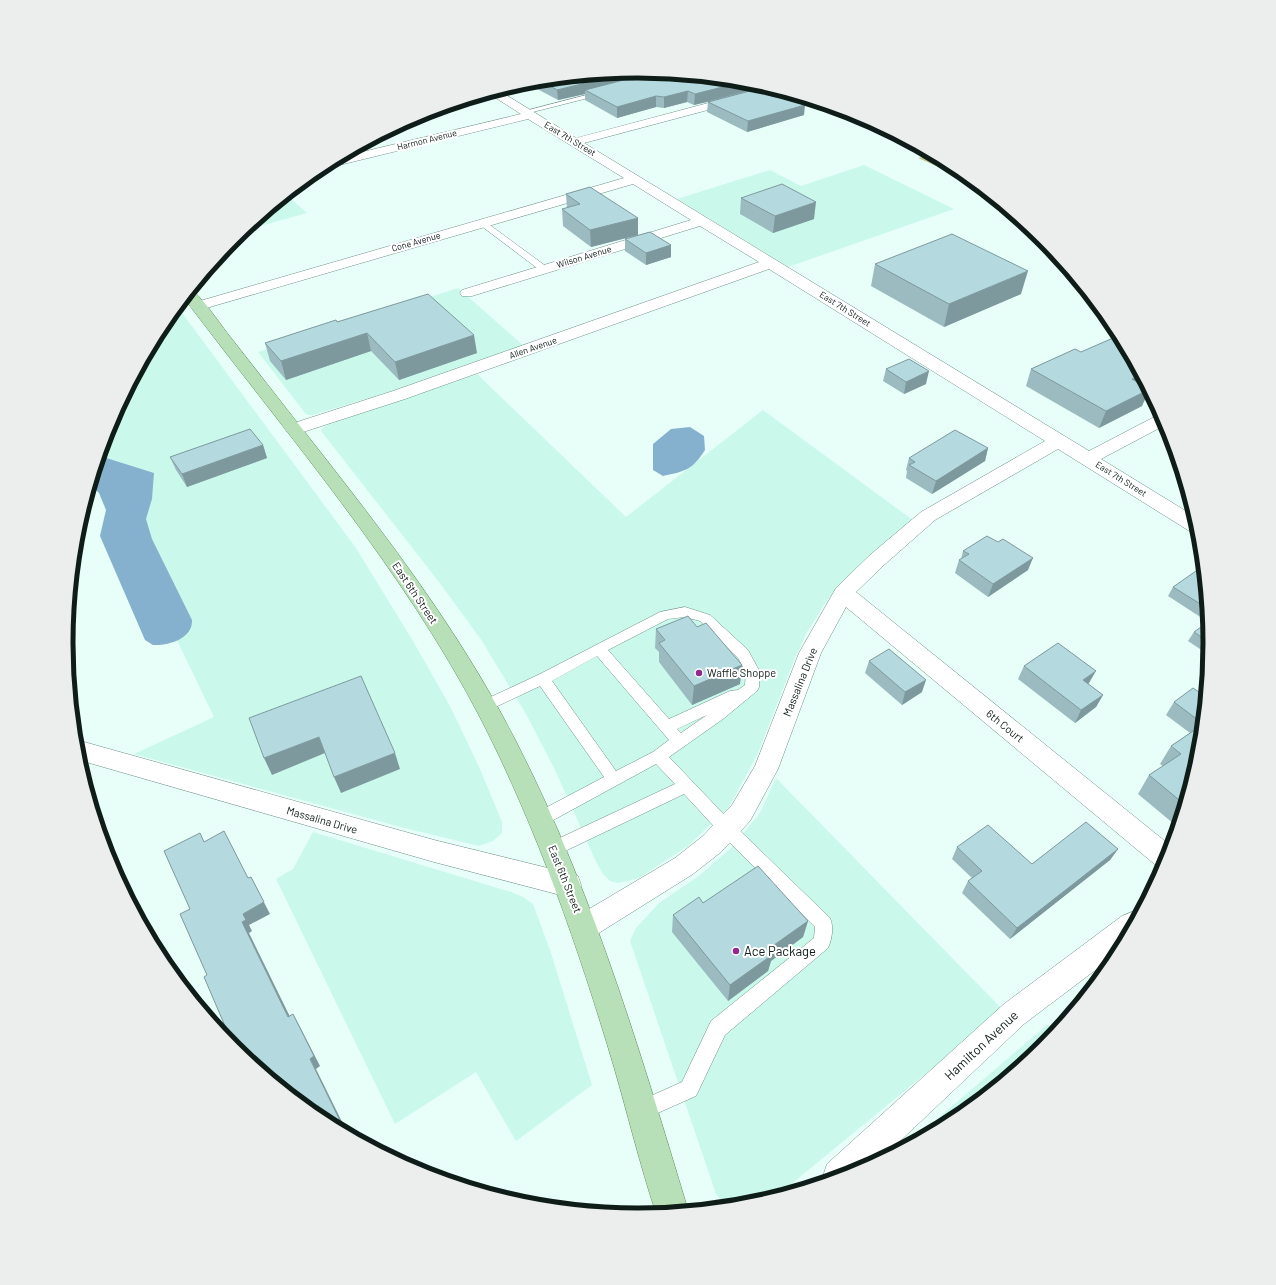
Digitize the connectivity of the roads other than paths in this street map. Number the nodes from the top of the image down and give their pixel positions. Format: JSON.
{"nodes":[{"id":1,"x":611,"y":90,"type":"edge"},
{"id":2,"x":764,"y":92,"type":"edge"},
{"id":3,"x":498,"y":95,"type":"edge"},
{"id":4,"x":527,"y":113,"type":"junction"},
{"id":5,"x":574,"y":142,"type":"junction"},
{"id":6,"x":346,"y":159,"type":"edge"},
{"id":7,"x":635,"y":179,"type":"junction"},
{"id":8,"x":702,"y":221,"type":"junction"},
{"id":9,"x":483,"y":223,"type":"junction"},
{"id":10,"x":771,"y":263,"type":"junction"},
{"id":11,"x":544,"y":269,"type":"junction"},
{"id":12,"x":467,"y":293,"type":"dead end"},
{"id":13,"x":193,"y":299,"type":"edge"},
{"id":14,"x":1159,"y":425,"type":"edge"},
{"id":15,"x":294,"y":429,"type":"junction"},
{"id":16,"x":1058,"y":441,"type":"junction"},
{"id":17,"x":1088,"y":459,"type":"junction"},
{"id":18,"x":1190,"y":522,"type":"edge"},
{"id":19,"x":843,"y":593,"type":"junction"},
{"id":20,"x":599,"y":649,"type":"junction"},
{"id":21,"x":543,"y":679,"type":"junction"},
{"id":22,"x":752,"y":687,"type":"junction"},
{"id":23,"x":485,"y":706,"type":"junction"},
{"id":24,"x":667,"y":727,"type":"junction"},
{"id":25,"x":679,"y":741,"type":"junction"},
{"id":26,"x":84,"y":752,"type":"edge"},
{"id":27,"x":658,"y":756,"type":"junction"},
{"id":28,"x":614,"y":780,"type":"junction"},
{"id":29,"x":686,"y":786,"type":"junction"},
{"id":30,"x":540,"y":819,"type":"junction"},
{"id":31,"x":727,"y":829,"type":"junction"},
{"id":32,"x":553,"y":849,"type":"junction"},
{"id":33,"x":1162,"y":855,"type":"edge"},
{"id":34,"x":568,"y":885,"type":"junction"},
{"id":35,"x":584,"y":927,"type":"junction"},
{"id":36,"x":1123,"y":932,"type":"edge"},
{"id":37,"x":642,"y":1110,"type":"junction"},
{"id":38,"x":858,"y":1162,"type":"edge"},
{"id":39,"x":671,"y":1206,"type":"edge"}],
"edges":[{"from":1,"to":4,"type":"lane"},
{"from":2,"to":5,"type":"street"},
{"from":3,"to":4,"type":"street","name":"East 7th Street"},
{"from":4,"to":5,"type":"street","name":"East 7th Street"},
{"from":4,"to":6,"type":"street","name":"Harmon Avenue"},
{"from":5,"to":7,"type":"street","name":"East 7th Street"},
{"from":7,"to":8,"type":"street","name":"East 7th Street"},
{"from":7,"to":9,"type":"street","name":"Cone Avenue"},
{"from":8,"to":10,"type":"street","name":"East 7th Street"},
{"from":8,"to":11,"type":"street","name":"Wilson Avenue"},
{"from":9,"to":11,"type":"lane"},
{"from":9,"to":13,"type":"street","name":"Cone Avenue"},
{"from":10,"to":15,"type":"street","name":"Allen Avenue"},
{"from":10,"to":16,"type":"street","name":"East 7th Street"},
{"from":11,"to":12,"type":"street","name":"Wilson Avenue"},
{"from":13,"to":15,"type":"main road","name":"East 6th Street"},
{"from":14,"to":17,"type":"street"},
{"from":15,"to":23,"type":"main road","name":"East 6th Street"},
{"from":16,"to":17,"type":"street","name":"East 7th Street"},
{"from":16,"to":19,"type":"street","name":"Massalina Drive"},
{"from":17,"to":18,"type":"street","name":"East 7th Street"},
{"from":19,"to":31,"type":"street","name":"Massalina Drive"},
{"from":19,"to":33,"type":"street","name":"6th Court"},
{"from":20,"to":21,"type":"lane"},
{"from":20,"to":22,"type":"lane"},
{"from":20,"to":24,"type":"lane"},
{"from":21,"to":23,"type":"lane"},
{"from":21,"to":28,"type":"lane"},
{"from":22,"to":24,"type":"lane"},
{"from":22,"to":25,"type":"lane"},
{"from":23,"to":30,"type":"main road","name":"East 6th Street"},
{"from":24,"to":25,"type":"lane"},
{"from":25,"to":27,"type":"lane"},
{"from":26,"to":34,"type":"street","name":"Massalina Drive"},
{"from":27,"to":28,"type":"lane"},
{"from":27,"to":29,"type":"lane"},
{"from":28,"to":30,"type":"lane"},
{"from":29,"to":31,"type":"lane"},
{"from":29,"to":32,"type":"lane"},
{"from":30,"to":32,"type":"main road","name":"East 6th Street"},
{"from":31,"to":35,"type":"street","name":"Massalina Drive"},
{"from":31,"to":37,"type":"lane"},
{"from":32,"to":34,"type":"main road","name":"East 6th Street"},
{"from":34,"to":35,"type":"main road","name":"East 6th Street"},
{"from":35,"to":37,"type":"main road","name":"East 6th Street"},
{"from":36,"to":38,"type":"street","name":"Hamilton Avenue"},
{"from":37,"to":39,"type":"main road","name":"East 6th Street"}]}
